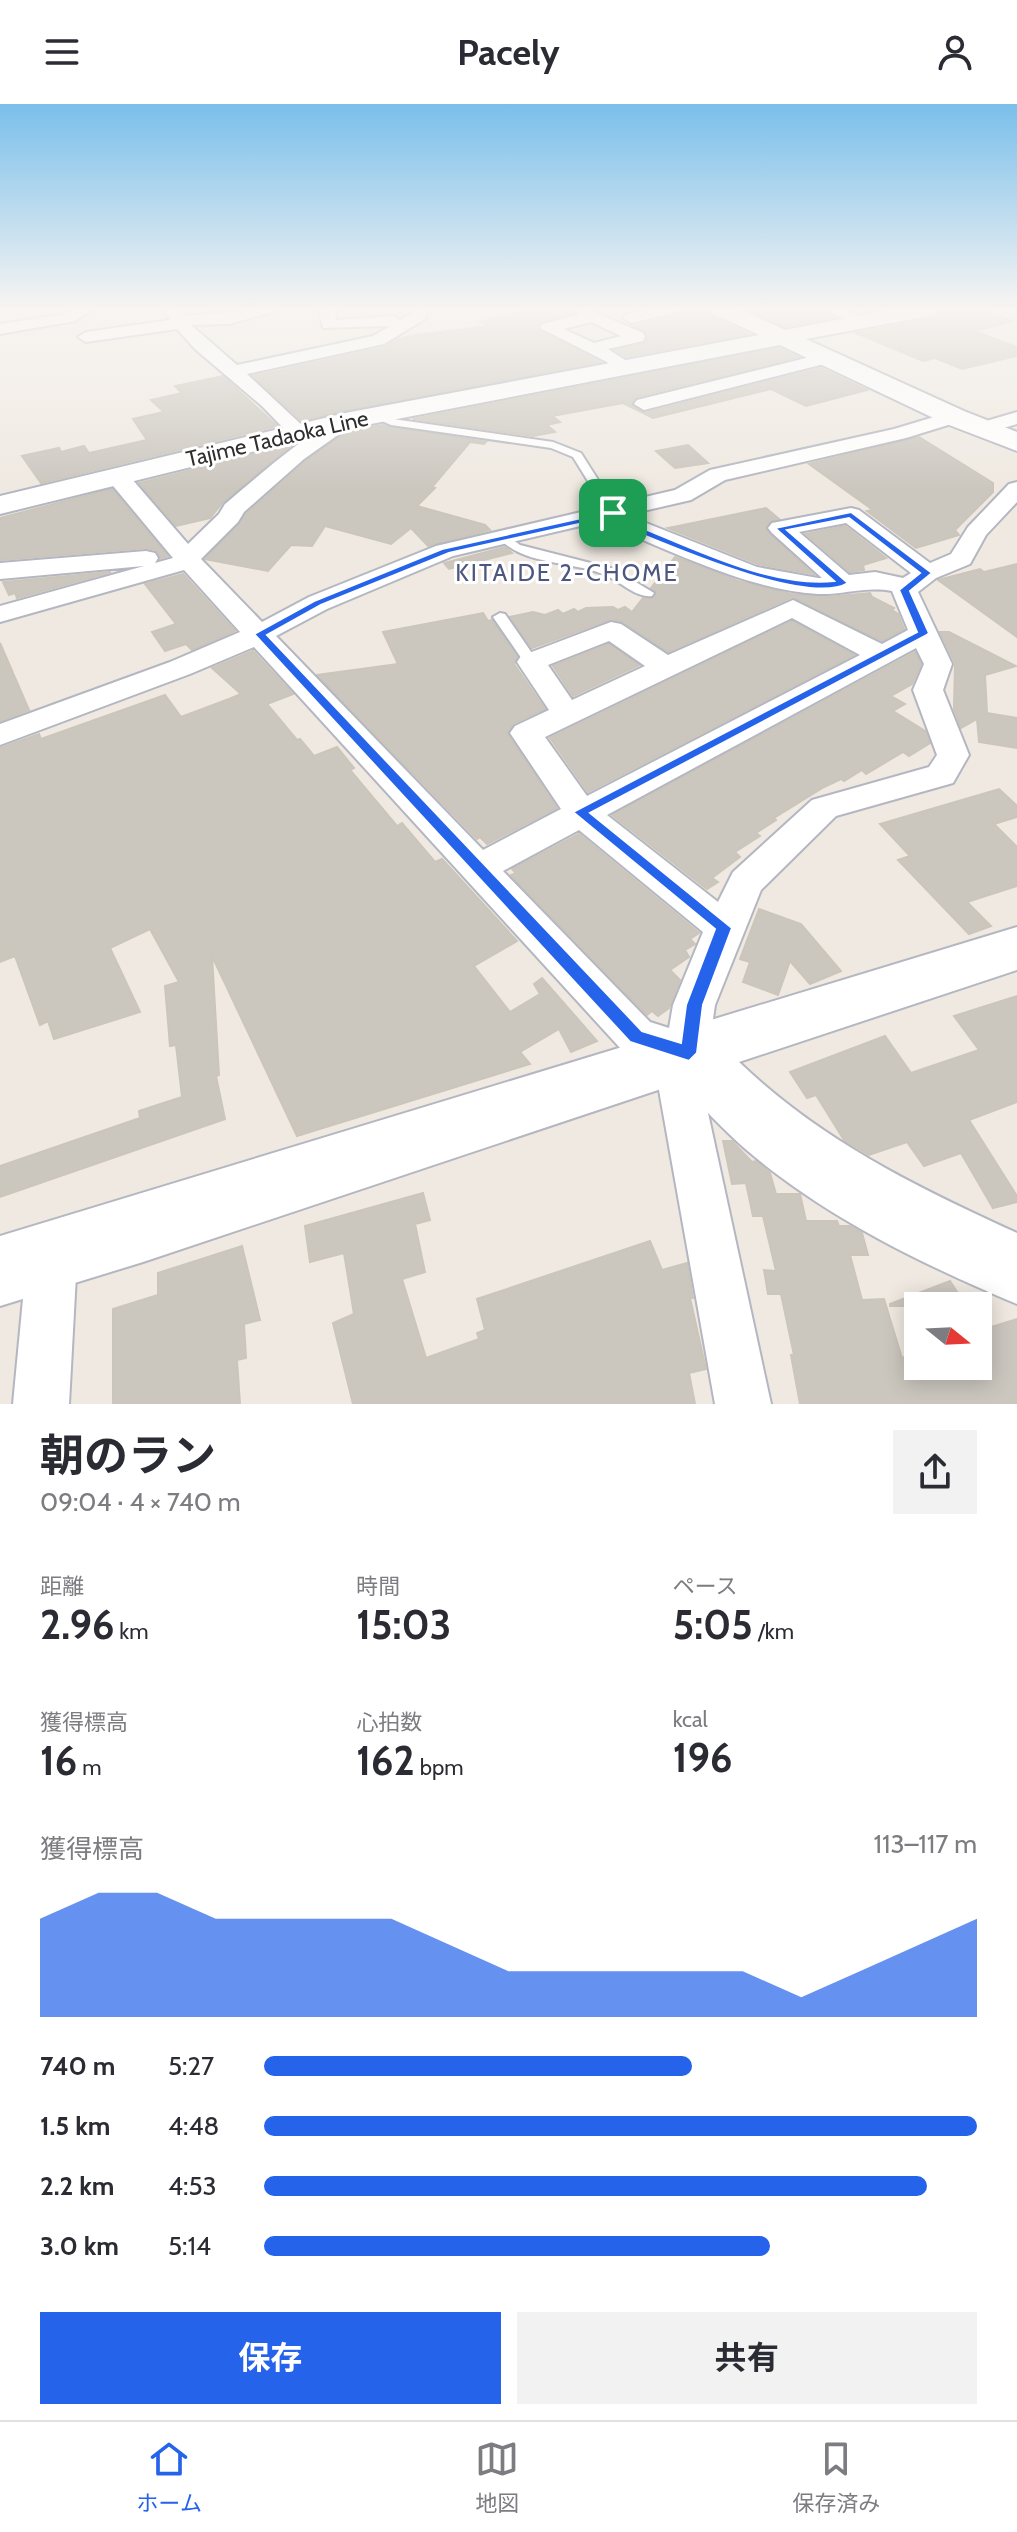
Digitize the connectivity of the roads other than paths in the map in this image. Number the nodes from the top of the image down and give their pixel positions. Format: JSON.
{"nodes":[{"id":1,"x":230,"y":369,"type":"edge"},
{"id":2,"x":245,"y":369,"type":"edge"},
{"id":3,"x":627,"y":369,"type":"edge"},
{"id":4,"x":769,"y":369,"type":"edge"},
{"id":5,"x":849,"y":369,"type":"edge"},
{"id":6,"x":234,"y":371,"type":"junction"},
{"id":7,"x":652,"y":400,"type":"dead end"},
{"id":8,"x":376,"y":415,"type":"junction"},
{"id":9,"x":954,"y":417,"type":"junction"},
{"id":10,"x":1017,"y":418,"type":"edge"},
{"id":11,"x":345,"y":421,"type":"junction"},
{"id":12,"x":983,"y":428,"type":"junction"},
{"id":13,"x":298,"y":432,"type":"junction"},
{"id":14,"x":1017,"y":442,"type":"edge"},
{"id":15,"x":117,"y":476,"type":"junction"},
{"id":16,"x":1017,"y":489,"type":"edge"},
{"id":17,"x":0,"y":505,"type":"edge"},
{"id":18,"x":613,"y":513,"type":"junction"},
{"id":19,"x":504,"y":537,"type":"junction"},
{"id":20,"x":187,"y":558,"type":"junction"},
{"id":21,"x":0,"y":571,"type":"edge"},
{"id":22,"x":917,"y":580,"type":"junction"},
{"id":23,"x":843,"y":583,"type":"junction"},
{"id":24,"x":647,"y":593,"type":"dead end"},
{"id":25,"x":0,"y":614,"type":"edge"},
{"id":26,"x":500,"y":617,"type":"dead end"},
{"id":27,"x":923,"y":633,"type":"junction"},
{"id":28,"x":260,"y":634,"type":"junction"},
{"id":29,"x":882,"y":655,"type":"junction"},
{"id":30,"x":531,"y":662,"type":"junction"},
{"id":31,"x":666,"y":667,"type":"junction"},
{"id":32,"x":567,"y":714,"type":"junction"},
{"id":33,"x":0,"y":735,"type":"edge"},
{"id":34,"x":580,"y":812,"type":"junction"},
{"id":35,"x":480,"y":867,"type":"junction"},
{"id":36,"x":724,"y":928,"type":"junction"},
{"id":37,"x":1017,"y":948,"type":"edge"},
{"id":38,"x":689,"y":1053,"type":"junction"},
{"id":39,"x":26,"y":1264,"type":"edge"},
{"id":40,"x":1017,"y":1269,"type":"edge"},
{"id":41,"x":41,"y":1404,"type":"edge"},
{"id":42,"x":743,"y":1404,"type":"edge"}],
"edges":[{"from":1,"to":6,"type":"street"},
{"from":2,"to":6,"type":"street"},
{"from":3,"to":8,"type":"main road","name":"Tajime Tadaoka Line"},
{"from":4,"to":7,"type":"street"},
{"from":5,"to":9,"type":"main road"},
{"from":6,"to":13,"type":"street"},
{"from":8,"to":11,"type":"main road","name":"Tajime Tadaoka Line"},
{"from":8,"to":18,"type":"lane"},
{"from":9,"to":12,"type":"main road"},
{"from":9,"to":18,"type":"street"},
{"from":10,"to":12,"type":"street"},
{"from":11,"to":13,"type":"main road","name":"Tajime Tadaoka Line"},
{"from":11,"to":20,"type":"street"},
{"from":12,"to":14,"type":"main road"},
{"from":13,"to":15,"type":"main road","name":"Tajime Tadaoka Line"},
{"from":15,"to":17,"type":"main road","name":"Tajime Tadaoka Line"},
{"from":15,"to":20,"type":"street"},
{"from":16,"to":22,"type":"street"},
{"from":18,"to":19,"type":"street"},
{"from":18,"to":23,"type":"street"},
{"from":19,"to":24,"type":"lane"},
{"from":19,"to":28,"type":"street"},
{"from":20,"to":21,"type":"street"},
{"from":20,"to":25,"type":"street"},
{"from":20,"to":28,"type":"street"},
{"from":22,"to":23,"type":"street"},
{"from":22,"to":23,"type":"street"},
{"from":22,"to":27,"type":"street"},
{"from":26,"to":30,"type":"lane"},
{"from":27,"to":29,"type":"street"},
{"from":27,"to":36,"type":"street"},
{"from":28,"to":33,"type":"street"},
{"from":28,"to":35,"type":"street"},
{"from":29,"to":31,"type":"street"},
{"from":29,"to":34,"type":"street"},
{"from":30,"to":31,"type":"street"},
{"from":30,"to":32,"type":"street"},
{"from":31,"to":32,"type":"street"},
{"from":32,"to":34,"type":"street"},
{"from":34,"to":35,"type":"street"},
{"from":34,"to":36,"type":"street"},
{"from":35,"to":38,"type":"street"},
{"from":36,"to":38,"type":"street"},
{"from":37,"to":38,"type":"main road"},
{"from":38,"to":39,"type":"main road"},
{"from":38,"to":40,"type":"main road"},
{"from":38,"to":42,"type":"street"},
{"from":39,"to":41,"type":"street"}]}
